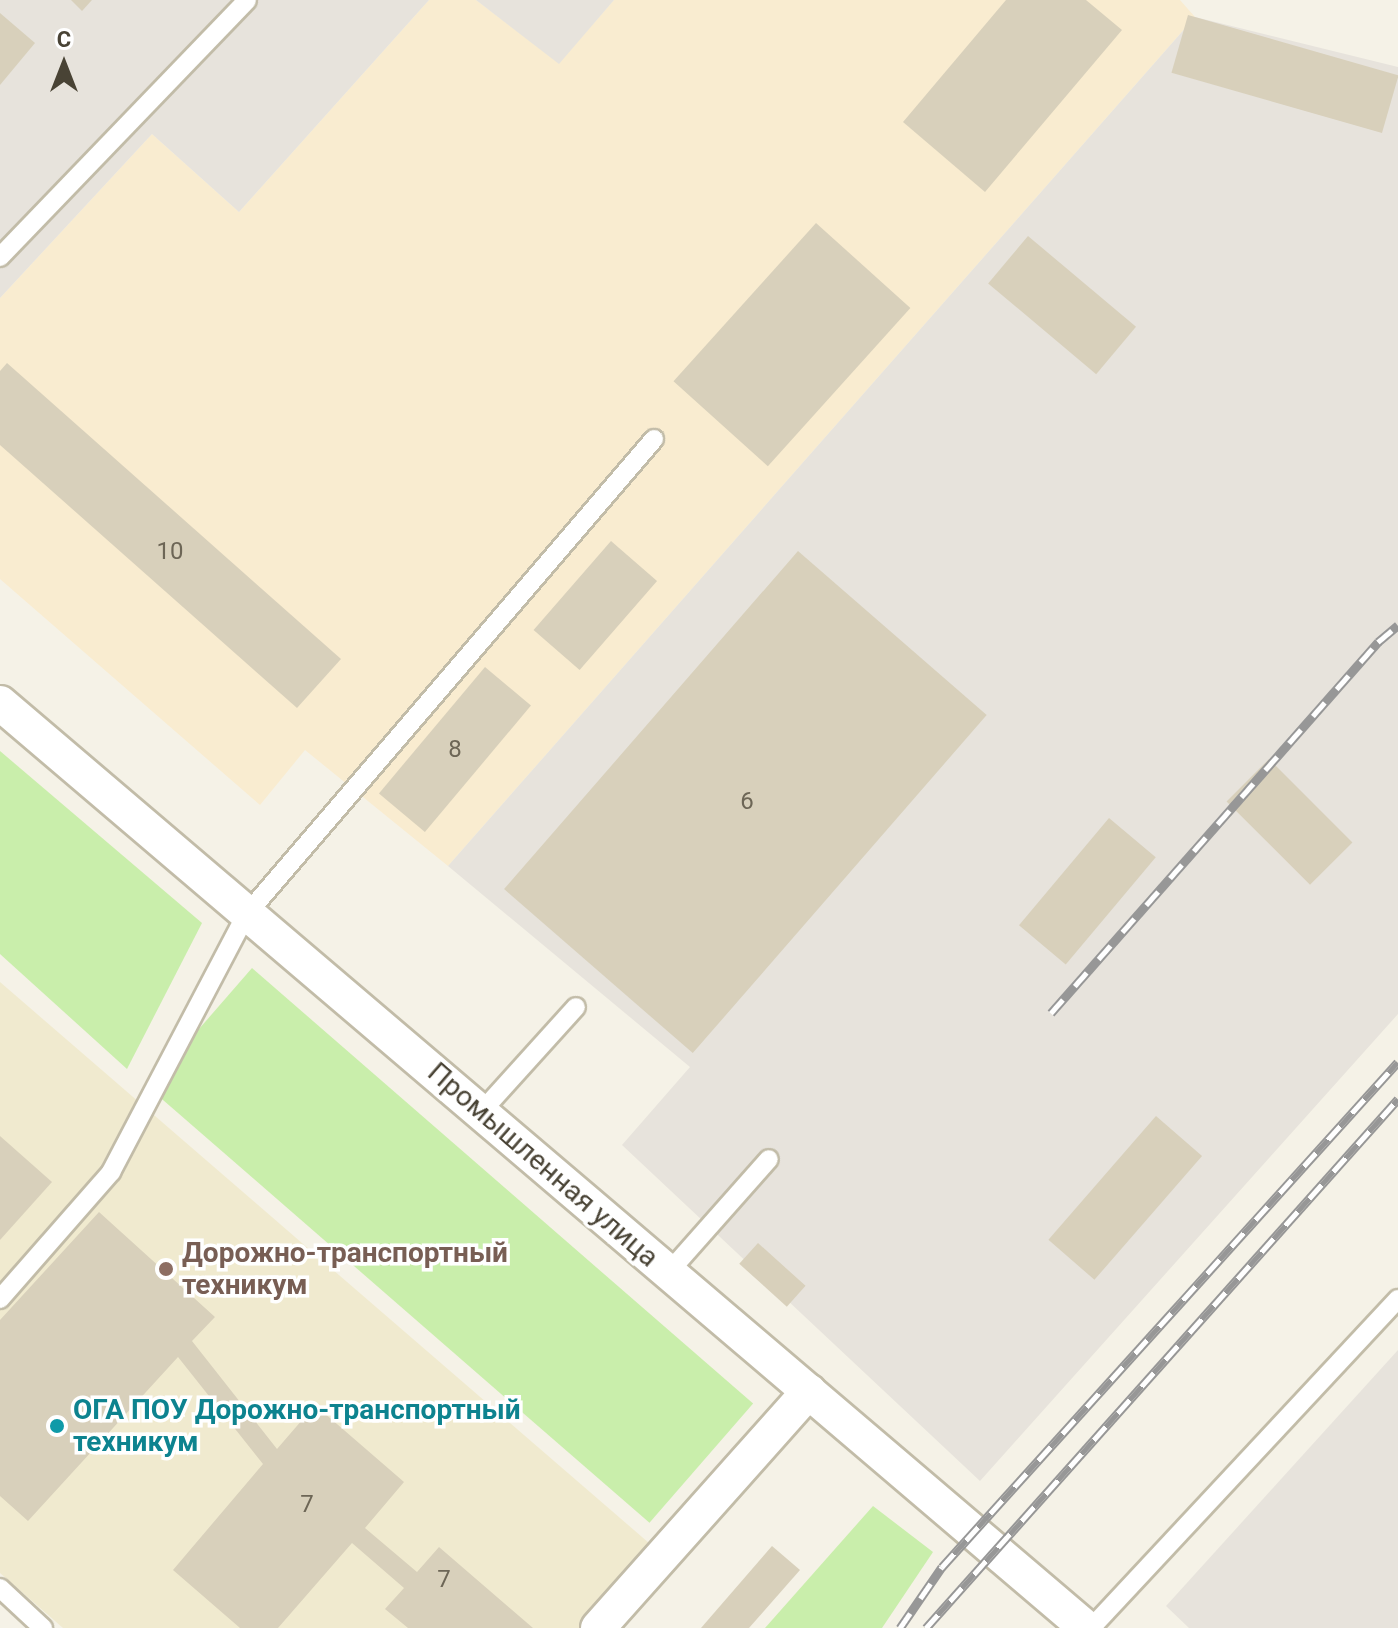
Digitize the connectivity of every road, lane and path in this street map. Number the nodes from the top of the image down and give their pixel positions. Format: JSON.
{"nodes":[{"id":1,"x":247,"y":0,"type":"edge"},
{"id":2,"x":0,"y":257,"type":"edge"},
{"id":3,"x":654,"y":439,"type":"dead end"},
{"id":4,"x":0,"y":703,"type":"edge"},
{"id":5,"x":246,"y":915,"type":"junction"},
{"id":6,"x":576,"y":1007,"type":"dead end"},
{"id":7,"x":482,"y":1111,"type":"junction"},
{"id":8,"x":769,"y":1159,"type":"dead end"},
{"id":9,"x":668,"y":1273,"type":"junction"},
{"id":10,"x":0,"y":1299,"type":"edge"},
{"id":11,"x":1398,"y":1299,"type":"edge"},
{"id":12,"x":809,"y":1391,"type":"junction"},
{"id":13,"x":0,"y":1588,"type":"edge"},
{"id":14,"x":43,"y":1628,"type":"edge"},
{"id":15,"x":598,"y":1628,"type":"edge"},
{"id":16,"x":1088,"y":1628,"type":"edge"}],
"edges":[{"from":1,"to":2,"type":"lane"},
{"from":3,"to":5,"type":"lane"},
{"from":4,"to":5,"type":"street","name":"Промышленная улица"},
{"from":5,"to":7,"type":"street","name":"Промышленная улица"},
{"from":5,"to":10,"type":"lane"},
{"from":6,"to":7,"type":"lane"},
{"from":7,"to":9,"type":"street","name":"Промышленная улица"},
{"from":8,"to":9,"type":"lane"},
{"from":9,"to":12,"type":"street","name":"Промышленная улица"},
{"from":11,"to":16,"type":"lane"},
{"from":12,"to":15,"type":"street"},
{"from":12,"to":16,"type":"street","name":"Промышленная улица"},
{"from":13,"to":14,"type":"lane"}]}
